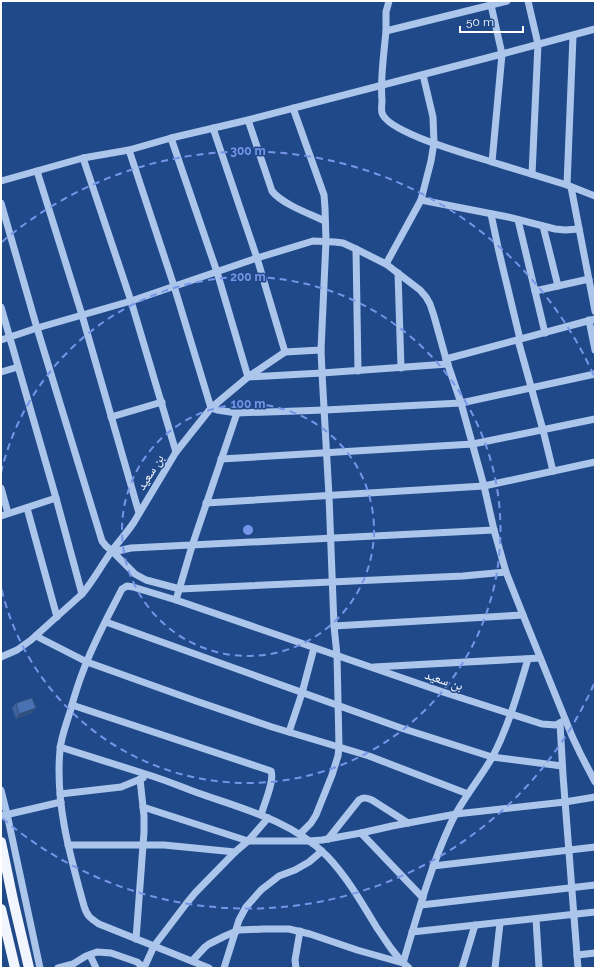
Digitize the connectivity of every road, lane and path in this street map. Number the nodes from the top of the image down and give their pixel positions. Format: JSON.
{"nodes":[{"id":1,"x":389,"y":1,"type":"edge"},
{"id":2,"x":507,"y":1,"type":"edge"},
{"id":3,"x":528,"y":1,"type":"edge"},
{"id":4,"x":491,"y":5,"type":"junction"},
{"id":5,"x":595,"y":29,"type":"edge"},
{"id":6,"x":386,"y":31,"type":"junction"},
{"id":7,"x":573,"y":36,"type":"junction"},
{"id":8,"x":538,"y":44,"type":"junction"},
{"id":9,"x":502,"y":54,"type":"junction"},
{"id":10,"x":423,"y":75,"type":"junction"},
{"id":11,"x":381,"y":86,"type":"junction"},
{"id":12,"x":293,"y":108,"type":"junction"},
{"id":13,"x":248,"y":120,"type":"junction"},
{"id":14,"x":213,"y":128,"type":"junction"},
{"id":15,"x":171,"y":138,"type":"junction"},
{"id":16,"x":434,"y":143,"type":"junction"},
{"id":17,"x":129,"y":150,"type":"junction"},
{"id":18,"x":82,"y":158,"type":"junction"},
{"id":19,"x":492,"y":162,"type":"junction"},
{"id":20,"x":37,"y":171,"type":"junction"},
{"id":21,"x":532,"y":174,"type":"junction"},
{"id":22,"x":1,"y":181,"type":"edge"},
{"id":23,"x":569,"y":186,"type":"junction"},
{"id":24,"x":595,"y":196,"type":"edge"},
{"id":25,"x":421,"y":200,"type":"junction"},
{"id":26,"x":1,"y":203,"type":"edge"},
{"id":27,"x":491,"y":214,"type":"junction"},
{"id":28,"x":518,"y":220,"type":"junction"},
{"id":29,"x":325,"y":222,"type":"junction"},
{"id":30,"x":543,"y":226,"type":"junction"},
{"id":31,"x":579,"y":229,"type":"junction"},
{"id":32,"x":326,"y":241,"type":"junction"},
{"id":33,"x":356,"y":248,"type":"junction"},
{"id":34,"x":257,"y":258,"type":"junction"},
{"id":35,"x":386,"y":264,"type":"junction"},
{"id":36,"x":217,"y":272,"type":"junction"},
{"id":37,"x":398,"y":273,"type":"junction"},
{"id":38,"x":589,"y":279,"type":"junction"},
{"id":39,"x":174,"y":286,"type":"junction"},
{"id":40,"x":558,"y":286,"type":"junction"},
{"id":41,"x":535,"y":291,"type":"junction"},
{"id":42,"x":131,"y":301,"type":"junction"},
{"id":43,"x":1,"y":307,"type":"edge"},
{"id":44,"x":595,"y":311,"type":"edge"},
{"id":45,"x":82,"y":315,"type":"junction"},
{"id":46,"x":592,"y":319,"type":"edge"},
{"id":47,"x":37,"y":328,"type":"junction"},
{"id":48,"x":545,"y":333,"type":"junction"},
{"id":49,"x":10,"y":337,"type":"junction"},
{"id":50,"x":1,"y":340,"type":"edge"},
{"id":51,"x":519,"y":340,"type":"junction"},
{"id":52,"x":321,"y":350,"type":"junction"},
{"id":53,"x":595,"y":350,"type":"edge"},
{"id":54,"x":285,"y":352,"type":"junction"},
{"id":55,"x":447,"y":362,"type":"junction"},
{"id":56,"x":18,"y":367,"type":"junction"},
{"id":57,"x":401,"y":368,"type":"junction"},
{"id":58,"x":358,"y":371,"type":"junction"},
{"id":59,"x":1,"y":372,"type":"edge"},
{"id":60,"x":322,"y":373,"type":"junction"},
{"id":61,"x":595,"y":374,"type":"edge"},
{"id":62,"x":248,"y":377,"type":"junction"},
{"id":63,"x":531,"y":388,"type":"junction"},
{"id":64,"x":162,"y":402,"type":"junction"},
{"id":65,"x":461,"y":403,"type":"junction"},
{"id":66,"x":212,"y":408,"type":"junction"},
{"id":67,"x":325,"y":410,"type":"junction"},
{"id":68,"x":237,"y":413,"type":"junction"},
{"id":69,"x":112,"y":417,"type":"junction"},
{"id":70,"x":595,"y":419,"type":"edge"},
{"id":71,"x":543,"y":430,"type":"junction"},
{"id":72,"x":473,"y":444,"type":"junction"},
{"id":73,"x":176,"y":452,"type":"junction"},
{"id":74,"x":327,"y":452,"type":"junction"},
{"id":75,"x":221,"y":459,"type":"junction"},
{"id":76,"x":595,"y":462,"type":"edge"},
{"id":77,"x":553,"y":471,"type":"junction"},
{"id":78,"x":484,"y":486,"type":"junction"},
{"id":79,"x":1,"y":488,"type":"edge"},
{"id":80,"x":329,"y":496,"type":"junction"},
{"id":81,"x":56,"y":498,"type":"junction"},
{"id":82,"x":206,"y":503,"type":"junction"},
{"id":83,"x":27,"y":508,"type":"junction"},
{"id":84,"x":139,"y":513,"type":"junction"},
{"id":85,"x":5,"y":515,"type":"edge"},
{"id":86,"x":494,"y":530,"type":"junction"},
{"id":87,"x":331,"y":539,"type":"junction"},
{"id":88,"x":192,"y":546,"type":"junction"},
{"id":89,"x":112,"y":552,"type":"junction"},
{"id":90,"x":506,"y":572,"type":"junction"},
{"id":91,"x":332,"y":582,"type":"junction"},
{"id":92,"x":180,"y":589,"type":"junction"},
{"id":93,"x":82,"y":594,"type":"junction"},
{"id":94,"x":176,"y":600,"type":"junction"},
{"id":95,"x":523,"y":615,"type":"junction"},
{"id":96,"x":57,"y":617,"type":"junction"},
{"id":97,"x":106,"y":622,"type":"junction"},
{"id":98,"x":334,"y":626,"type":"junction"},
{"id":99,"x":36,"y":636,"type":"junction"},
{"id":100,"x":314,"y":648,"type":"junction"},
{"id":101,"x":337,"y":655,"type":"junction"},
{"id":102,"x":1,"y":657,"type":"edge"},
{"id":103,"x":528,"y":658,"type":"junction"},
{"id":104,"x":540,"y":658,"type":"junction"},
{"id":105,"x":87,"y":662,"type":"junction"},
{"id":106,"x":370,"y":667,"type":"junction"},
{"id":107,"x":302,"y":693,"type":"junction"},
{"id":108,"x":72,"y":705,"type":"junction"},
{"id":109,"x":338,"y":705,"type":"junction"},
{"id":110,"x":511,"y":714,"type":"junction"},
{"id":111,"x":563,"y":722,"type":"junction"},
{"id":112,"x":289,"y":732,"type":"junction"},
{"id":113,"x":60,"y":747,"type":"junction"},
{"id":114,"x":338,"y":747,"type":"junction"},
{"id":115,"x":492,"y":757,"type":"junction"},
{"id":116,"x":562,"y":766,"type":"junction"},
{"id":117,"x":148,"y":775,"type":"junction"},
{"id":118,"x":140,"y":779,"type":"junction"},
{"id":119,"x":595,"y":782,"type":"edge"},
{"id":120,"x":1,"y":790,"type":"edge"},
{"id":121,"x":60,"y":794,"type":"junction"},
{"id":122,"x":468,"y":794,"type":"junction"},
{"id":123,"x":595,"y":797,"type":"edge"},
{"id":124,"x":60,"y":802,"type":"junction"},
{"id":125,"x":565,"y":802,"type":"junction"},
{"id":126,"x":143,"y":807,"type":"junction"},
{"id":127,"x":456,"y":814,"type":"junction"},
{"id":128,"x":4,"y":815,"type":"edge"},
{"id":129,"x":265,"y":816,"type":"junction"},
{"id":130,"x":408,"y":823,"type":"junction"},
{"id":131,"x":361,"y":833,"type":"junction"},
{"id":132,"x":300,"y":834,"type":"junction"},
{"id":133,"x":328,"y":839,"type":"junction"},
{"id":134,"x":248,"y":841,"type":"junction"},
{"id":135,"x":309,"y":841,"type":"junction"},
{"id":136,"x":1,"y":842,"type":"edge"},
{"id":137,"x":68,"y":845,"type":"junction"},
{"id":138,"x":143,"y":845,"type":"junction"},
{"id":139,"x":595,"y":847,"type":"edge"},
{"id":140,"x":322,"y":851,"type":"junction"},
{"id":141,"x":569,"y":851,"type":"junction"},
{"id":142,"x":235,"y":852,"type":"junction"},
{"id":143,"x":433,"y":866,"type":"junction"},
{"id":144,"x":595,"y":885,"type":"edge"},
{"id":145,"x":571,"y":888,"type":"junction"},
{"id":146,"x":25,"y":897,"type":"junction"},
{"id":147,"x":13,"y":900,"type":"junction"},
{"id":148,"x":422,"y":901,"type":"junction"},
{"id":149,"x":1,"y":909,"type":"edge"},
{"id":150,"x":595,"y":912,"type":"edge"},
{"id":151,"x":573,"y":915,"type":"junction"},
{"id":152,"x":536,"y":919,"type":"junction"},
{"id":153,"x":500,"y":923,"type":"junction"},
{"id":154,"x":475,"y":925,"type":"junction"},
{"id":155,"x":300,"y":931,"type":"junction"},
{"id":156,"x":235,"y":932,"type":"junction"},
{"id":157,"x":412,"y":932,"type":"junction"},
{"id":158,"x":136,"y":939,"type":"junction"},
{"id":159,"x":154,"y":946,"type":"junction"},
{"id":160,"x":595,"y":954,"type":"edge"},
{"id":161,"x":90,"y":955,"type":"junction"},
{"id":162,"x":577,"y":955,"type":"junction"},
{"id":163,"x":192,"y":961,"type":"junction"},
{"id":164,"x":406,"y":966,"type":"edge"},
{"id":165,"x":15,"y":968,"type":"edge"},
{"id":166,"x":29,"y":968,"type":"edge"},
{"id":167,"x":40,"y":968,"type":"edge"},
{"id":168,"x":58,"y":968,"type":"edge"},
{"id":169,"x":96,"y":968,"type":"edge"},
{"id":170,"x":210,"y":968,"type":"edge"},
{"id":171,"x":224,"y":968,"type":"edge"},
{"id":172,"x":296,"y":968,"type":"edge"},
{"id":173,"x":462,"y":968,"type":"edge"},
{"id":174,"x":496,"y":968,"type":"edge"},
{"id":175,"x":539,"y":968,"type":"edge"},
{"id":176,"x":578,"y":968,"type":"edge"}],
"edges":[{"from":1,"to":6,"type":"street"},
{"from":2,"to":4,"type":"street"},
{"from":3,"to":8,"type":"street"},
{"from":4,"to":6,"type":"street"},
{"from":4,"to":9,"type":"street"},
{"from":5,"to":7,"type":"street"},
{"from":6,"to":11,"type":"street"},
{"from":7,"to":8,"type":"street"},
{"from":7,"to":23,"type":"street"},
{"from":8,"to":9,"type":"street"},
{"from":8,"to":21,"type":"street"},
{"from":9,"to":10,"type":"street"},
{"from":9,"to":19,"type":"street"},
{"from":10,"to":11,"type":"street"},
{"from":10,"to":16,"type":"street"},
{"from":11,"to":12,"type":"street"},
{"from":11,"to":16,"type":"street"},
{"from":12,"to":13,"type":"street"},
{"from":12,"to":29,"type":"street"},
{"from":13,"to":14,"type":"street"},
{"from":13,"to":29,"type":"street"},
{"from":14,"to":15,"type":"street"},
{"from":14,"to":34,"type":"street"},
{"from":15,"to":17,"type":"street"},
{"from":15,"to":36,"type":"street"},
{"from":16,"to":19,"type":"street"},
{"from":16,"to":25,"type":"street"},
{"from":17,"to":18,"type":"street"},
{"from":17,"to":39,"type":"street"},
{"from":18,"to":20,"type":"street"},
{"from":18,"to":42,"type":"street"},
{"from":19,"to":21,"type":"street"},
{"from":20,"to":22,"type":"street"},
{"from":20,"to":45,"type":"street"},
{"from":21,"to":23,"type":"street"},
{"from":23,"to":24,"type":"street"},
{"from":23,"to":31,"type":"street"},
{"from":25,"to":27,"type":"street"},
{"from":25,"to":35,"type":"street"},
{"from":26,"to":47,"type":"street"},
{"from":27,"to":28,"type":"street"},
{"from":27,"to":51,"type":"street"},
{"from":28,"to":30,"type":"street"},
{"from":28,"to":41,"type":"street"},
{"from":29,"to":32,"type":"street"},
{"from":30,"to":31,"type":"street"},
{"from":30,"to":40,"type":"street"},
{"from":31,"to":38,"type":"street"},
{"from":32,"to":33,"type":"street"},
{"from":32,"to":34,"type":"street"},
{"from":32,"to":52,"type":"street"},
{"from":33,"to":35,"type":"street"},
{"from":33,"to":58,"type":"street"},
{"from":34,"to":36,"type":"street"},
{"from":34,"to":54,"type":"street"},
{"from":35,"to":37,"type":"street"},
{"from":36,"to":39,"type":"street"},
{"from":36,"to":62,"type":"street"},
{"from":37,"to":55,"type":"street"},
{"from":37,"to":57,"type":"street"},
{"from":38,"to":40,"type":"street"},
{"from":38,"to":44,"type":"street"},
{"from":39,"to":42,"type":"street"},
{"from":39,"to":66,"type":"street"},
{"from":40,"to":41,"type":"street"},
{"from":41,"to":48,"type":"street"},
{"from":42,"to":45,"type":"street"},
{"from":42,"to":64,"type":"street"},
{"from":43,"to":49,"type":"street"},
{"from":45,"to":47,"type":"street"},
{"from":45,"to":69,"type":"street"},
{"from":46,"to":48,"type":"street"},
{"from":46,"to":53,"type":"street"},
{"from":47,"to":49,"type":"street"},
{"from":47,"to":89,"type":"street"},
{"from":48,"to":51,"type":"street"},
{"from":49,"to":50,"type":"street"},
{"from":49,"to":56,"type":"street"},
{"from":51,"to":55,"type":"street"},
{"from":51,"to":63,"type":"street"},
{"from":52,"to":54,"type":"street"},
{"from":52,"to":60,"type":"street"},
{"from":54,"to":62,"type":"street","name":"بن سعيد"},
{"from":55,"to":57,"type":"street"},
{"from":55,"to":65,"type":"street"},
{"from":56,"to":59,"type":"street"},
{"from":56,"to":81,"type":"street"},
{"from":57,"to":58,"type":"street"},
{"from":58,"to":60,"type":"street"},
{"from":60,"to":62,"type":"street"},
{"from":60,"to":67,"type":"street"},
{"from":61,"to":63,"type":"street"},
{"from":62,"to":66,"type":"street","name":"بن سعيد"},
{"from":63,"to":65,"type":"street"},
{"from":63,"to":71,"type":"street"},
{"from":64,"to":69,"type":"street"},
{"from":64,"to":73,"type":"street"},
{"from":65,"to":67,"type":"street"},
{"from":65,"to":72,"type":"street"},
{"from":66,"to":68,"type":"street"},
{"from":66,"to":73,"type":"street","name":"بن سعيد"},
{"from":67,"to":68,"type":"street"},
{"from":67,"to":74,"type":"street"},
{"from":68,"to":75,"type":"street"},
{"from":69,"to":84,"type":"street"},
{"from":70,"to":71,"type":"street"},
{"from":71,"to":72,"type":"street"},
{"from":71,"to":77,"type":"street"},
{"from":72,"to":74,"type":"street"},
{"from":72,"to":78,"type":"street"},
{"from":73,"to":84,"type":"street","name":"بن سعيد"},
{"from":74,"to":75,"type":"street"},
{"from":74,"to":80,"type":"street"},
{"from":75,"to":82,"type":"street"},
{"from":76,"to":77,"type":"street"},
{"from":77,"to":78,"type":"street"},
{"from":78,"to":80,"type":"street"},
{"from":78,"to":86,"type":"street"},
{"from":79,"to":85,"type":"street"},
{"from":80,"to":82,"type":"street"},
{"from":80,"to":87,"type":"street"},
{"from":81,"to":83,"type":"street"},
{"from":81,"to":93,"type":"street"},
{"from":82,"to":88,"type":"street"},
{"from":83,"to":85,"type":"street"},
{"from":83,"to":96,"type":"street"},
{"from":84,"to":89,"type":"street","name":"بن سعيد"},
{"from":86,"to":87,"type":"street"},
{"from":86,"to":90,"type":"street"},
{"from":87,"to":88,"type":"street"},
{"from":87,"to":91,"type":"street"},
{"from":88,"to":89,"type":"street"},
{"from":88,"to":92,"type":"street"},
{"from":89,"to":92,"type":"street"},
{"from":89,"to":93,"type":"street","name":"بن سعيد"},
{"from":90,"to":91,"type":"street"},
{"from":90,"to":95,"type":"street"},
{"from":91,"to":92,"type":"street"},
{"from":91,"to":98,"type":"street"},
{"from":92,"to":94,"type":"street"},
{"from":93,"to":96,"type":"street","name":"بن سعيد"},
{"from":94,"to":97,"type":"street","name":"بن سعيد"},
{"from":94,"to":100,"type":"street","name":"بن سعيد"},
{"from":95,"to":98,"type":"street"},
{"from":95,"to":104,"type":"street"},
{"from":96,"to":99,"type":"street","name":"بن سعيد"},
{"from":97,"to":105,"type":"street"},
{"from":97,"to":107,"type":"street"},
{"from":98,"to":101,"type":"street"},
{"from":99,"to":102,"type":"street","name":"بن سعيد"},
{"from":99,"to":105,"type":"street"},
{"from":100,"to":101,"type":"street","name":"بن سعيد"},
{"from":100,"to":107,"type":"street"},
{"from":101,"to":106,"type":"street","name":"بن سعيد"},
{"from":101,"to":109,"type":"street"},
{"from":103,"to":104,"type":"street"},
{"from":103,"to":106,"type":"street"},
{"from":103,"to":110,"type":"street"},
{"from":104,"to":111,"type":"street"},
{"from":105,"to":108,"type":"street"},
{"from":105,"to":112,"type":"street"},
{"from":106,"to":110,"type":"street","name":"بن سعيد"},
{"from":107,"to":109,"type":"street"},
{"from":107,"to":112,"type":"street"},
{"from":108,"to":113,"type":"street"},
{"from":108,"to":129,"type":"street"},
{"from":109,"to":114,"type":"street"},
{"from":109,"to":115,"type":"street"},
{"from":110,"to":111,"type":"street","name":"بن سعيد"},
{"from":110,"to":115,"type":"street"},
{"from":111,"to":116,"type":"street"},
{"from":111,"to":119,"type":"street"},
{"from":112,"to":114,"type":"street"},
{"from":113,"to":117,"type":"street"},
{"from":113,"to":121,"type":"street"},
{"from":114,"to":122,"type":"street"},
{"from":114,"to":132,"type":"street"},
{"from":115,"to":116,"type":"street"},
{"from":115,"to":122,"type":"street"},
{"from":116,"to":125,"type":"street"},
{"from":117,"to":118,"type":"street"},
{"from":117,"to":129,"type":"street"},
{"from":118,"to":121,"type":"street"},
{"from":118,"to":126,"type":"street"},
{"from":120,"to":128,"type":"street"},
{"from":121,"to":124,"type":"street"},
{"from":122,"to":127,"type":"street"},
{"from":123,"to":125,"type":"street"},
{"from":124,"to":128,"type":"street"},
{"from":124,"to":137,"type":"street"},
{"from":125,"to":127,"type":"street"},
{"from":125,"to":141,"type":"street"},
{"from":126,"to":134,"type":"street"},
{"from":126,"to":138,"type":"street"},
{"from":127,"to":130,"type":"street"},
{"from":127,"to":143,"type":"street"},
{"from":128,"to":146,"type":"street"},
{"from":129,"to":132,"type":"street"},
{"from":129,"to":134,"type":"street"},
{"from":130,"to":131,"type":"street"},
{"from":130,"to":133,"type":"street"},
{"from":131,"to":133,"type":"street"},
{"from":131,"to":148,"type":"street"},
{"from":132,"to":135,"type":"street"},
{"from":133,"to":135,"type":"street"},
{"from":134,"to":135,"type":"street"},
{"from":134,"to":142,"type":"street"},
{"from":135,"to":140,"type":"street"},
{"from":136,"to":147,"type":"main road"},
{"from":137,"to":138,"type":"street"},
{"from":137,"to":158,"type":"street"},
{"from":138,"to":142,"type":"street"},
{"from":138,"to":158,"type":"street"},
{"from":139,"to":141,"type":"street"},
{"from":140,"to":156,"type":"street"},
{"from":140,"to":164,"type":"street"},
{"from":141,"to":143,"type":"street"},
{"from":141,"to":145,"type":"street"},
{"from":142,"to":159,"type":"street"},
{"from":143,"to":148,"type":"street"},
{"from":144,"to":145,"type":"street"},
{"from":145,"to":148,"type":"street"},
{"from":145,"to":151,"type":"street"},
{"from":146,"to":147,"type":"street"},
{"from":146,"to":167,"type":"street"},
{"from":147,"to":166,"type":"main road"},
{"from":148,"to":157,"type":"street"},
{"from":149,"to":165,"type":"main road"},
{"from":150,"to":151,"type":"street"},
{"from":151,"to":152,"type":"street"},
{"from":151,"to":162,"type":"street"},
{"from":152,"to":153,"type":"street"},
{"from":152,"to":175,"type":"street"},
{"from":153,"to":154,"type":"street"},
{"from":153,"to":174,"type":"street"},
{"from":154,"to":157,"type":"street"},
{"from":154,"to":173,"type":"street"},
{"from":155,"to":156,"type":"street"},
{"from":155,"to":164,"type":"street"},
{"from":155,"to":172,"type":"street"},
{"from":156,"to":163,"type":"street"},
{"from":156,"to":171,"type":"street"},
{"from":157,"to":164,"type":"street"},
{"from":158,"to":159,"type":"street"},
{"from":159,"to":161,"type":"street"},
{"from":159,"to":163,"type":"street"},
{"from":160,"to":162,"type":"street"},
{"from":161,"to":168,"type":"street"},
{"from":161,"to":169,"type":"street"},
{"from":162,"to":176,"type":"street"},
{"from":163,"to":170,"type":"street"}]}
